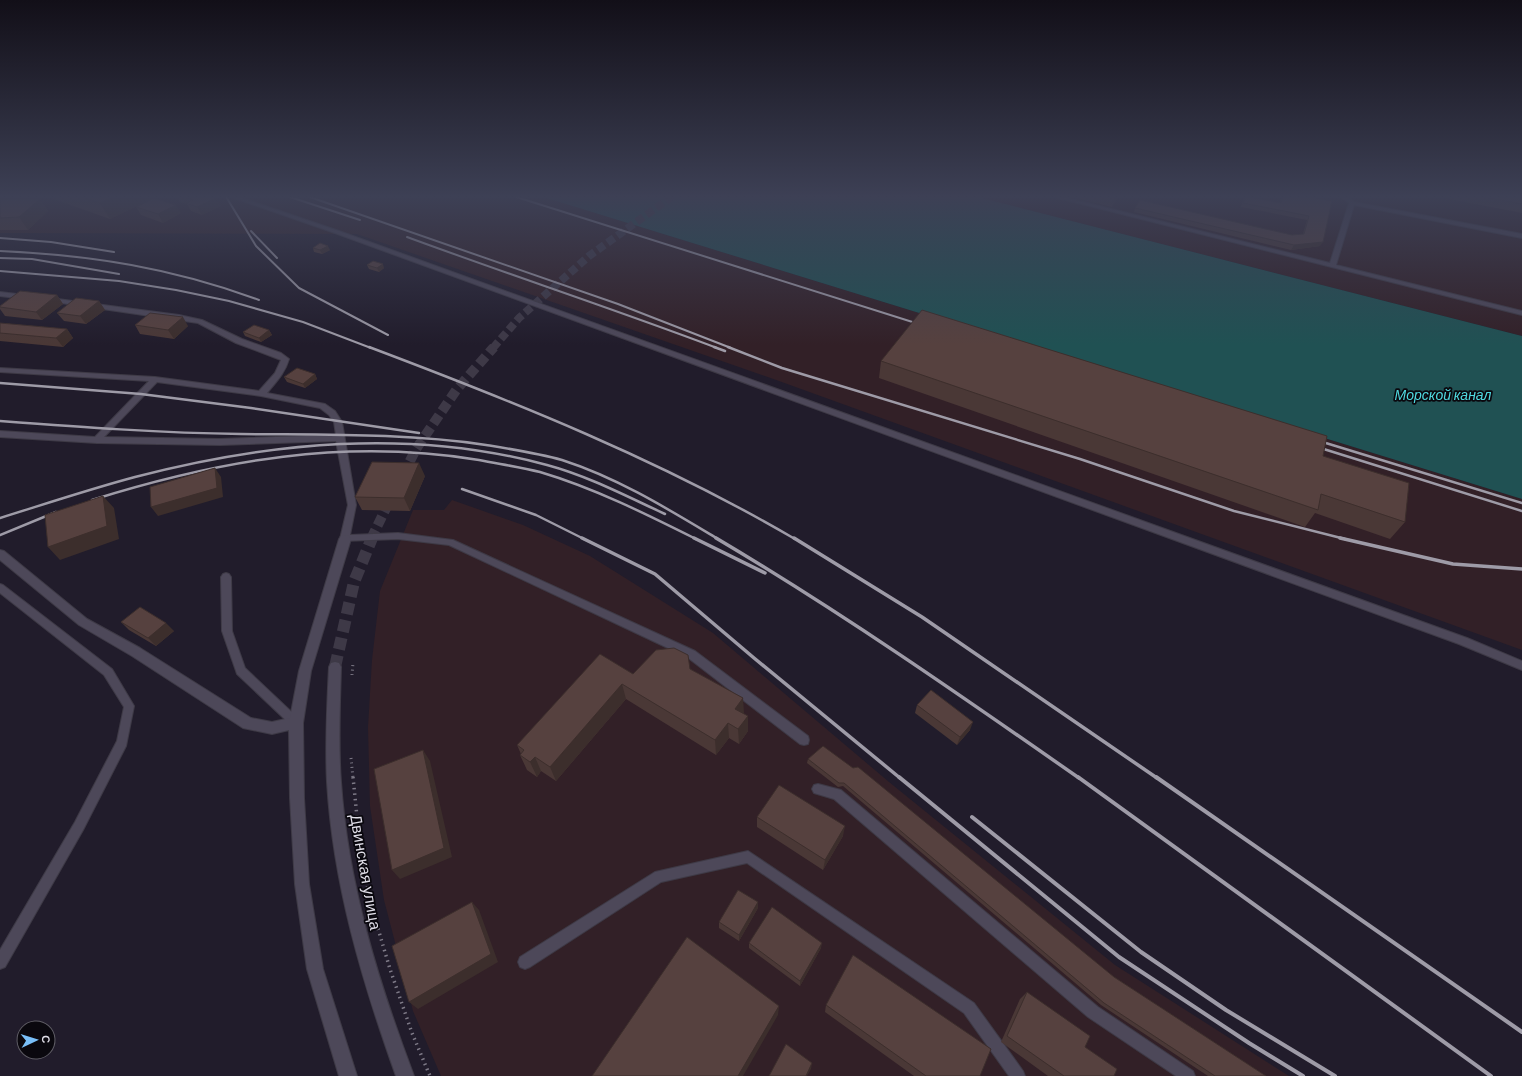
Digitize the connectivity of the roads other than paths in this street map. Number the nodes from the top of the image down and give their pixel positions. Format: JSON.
{"nodes":[{"id":1,"x":372,"y":245,"type":"edge"},
{"id":2,"x":1249,"y":245,"type":"edge"},
{"id":3,"x":1339,"y":245,"type":"edge"},
{"id":4,"x":1332,"y":266,"type":"junction"},
{"id":5,"x":0,"y":294,"type":"edge"},
{"id":6,"x":15,"y":295,"type":"junction"},
{"id":7,"x":31,"y":298,"type":"edge"},
{"id":8,"x":38,"y":298,"type":"edge"},
{"id":9,"x":5,"y":303,"type":"edge"},
{"id":10,"x":1522,"y":313,"type":"edge"},
{"id":11,"x":0,"y":370,"type":"edge"},
{"id":12,"x":155,"y":379,"type":"junction"},
{"id":13,"x":261,"y":394,"type":"junction"},
{"id":14,"x":0,"y":434,"type":"edge"},
{"id":15,"x":340,"y":438,"type":"junction"},
{"id":16,"x":97,"y":440,"type":"junction"},
{"id":17,"x":345,"y":539,"type":"junction"},
{"id":18,"x":0,"y":554,"type":"edge"},
{"id":19,"x":226,"y":577,"type":"dead end"},
{"id":20,"x":0,"y":588,"type":"edge"},
{"id":21,"x":1522,"y":666,"type":"edge"},
{"id":22,"x":335,"y":667,"type":"tunnel mouth"},
{"id":23,"x":296,"y":723,"type":"junction"},
{"id":24,"x":804,"y":740,"type":"dead end"},
{"id":25,"x":818,"y":789,"type":"dead end"},
{"id":26,"x":0,"y":962,"type":"edge"},
{"id":27,"x":525,"y":962,"type":"dead end"},
{"id":28,"x":348,"y":1076,"type":"edge"},
{"id":29,"x":405,"y":1076,"type":"edge"},
{"id":30,"x":1018,"y":1076,"type":"edge"},
{"id":31,"x":1188,"y":1076,"type":"edge"}],
"edges":[{"from":1,"to":21,"type":"lane"},
{"from":2,"to":4,"type":"lane"},
{"from":3,"to":4,"type":"lane"},
{"from":4,"to":10,"type":"lane"},
{"from":5,"to":6,"type":"lane"},
{"from":6,"to":7,"type":"lane"},
{"from":6,"to":9,"type":"lane"},
{"from":8,"to":13,"type":"lane"},
{"from":11,"to":12,"type":"lane"},
{"from":12,"to":13,"type":"lane"},
{"from":12,"to":16,"type":"lane"},
{"from":13,"to":15,"type":"lane"},
{"from":14,"to":16,"type":"lane"},
{"from":15,"to":16,"type":"lane"},
{"from":15,"to":17,"type":"lane"},
{"from":17,"to":23,"type":"street"},
{"from":17,"to":24,"type":"lane"},
{"from":18,"to":23,"type":"street"},
{"from":19,"to":23,"type":"lane"},
{"from":20,"to":26,"type":"lane"},
{"from":22,"to":29,"type":"street","name":"Двинская улица"},
{"from":23,"to":28,"type":"street"},
{"from":25,"to":31,"type":"lane"},
{"from":27,"to":30,"type":"lane"}]}
